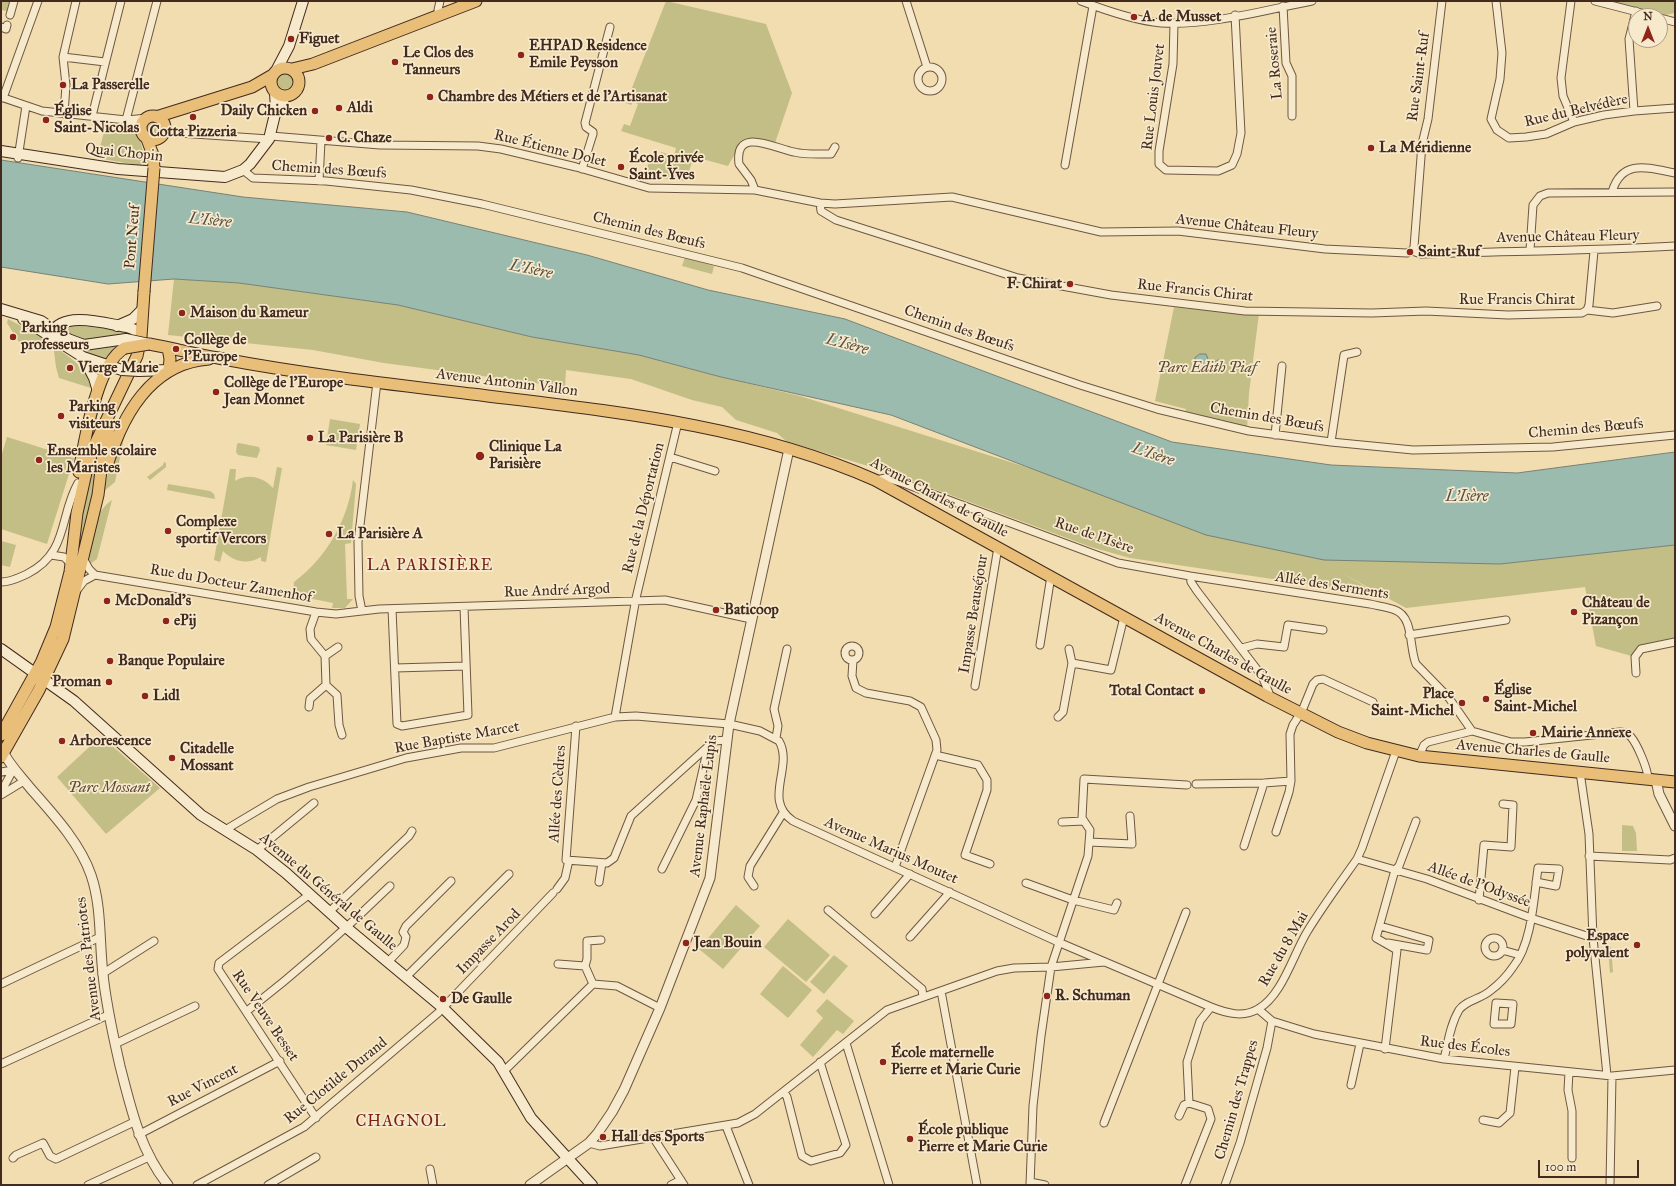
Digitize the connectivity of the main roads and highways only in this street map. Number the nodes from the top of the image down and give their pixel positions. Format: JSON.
{"nodes":[{"id":1,"x":303,"y":1,"type":"edge"},
{"id":2,"x":476,"y":1,"type":"edge"},
{"id":3,"x":285,"y":72,"type":"junction"},
{"id":4,"x":252,"y":87,"type":"junction"},
{"id":5,"x":278,"y":93,"type":"junction"},
{"id":6,"x":155,"y":126,"type":"junction"},
{"id":7,"x":1,"y":151,"type":"edge"},
{"id":8,"x":154,"y":168,"type":"junction"},
{"id":9,"x":1,"y":309,"type":"edge"},
{"id":10,"x":143,"y":309,"type":"junction"},
{"id":11,"x":117,"y":326,"type":"junction"},
{"id":12,"x":52,"y":332,"type":"junction"},
{"id":13,"x":148,"y":342,"type":"junction"},
{"id":14,"x":126,"y":344,"type":"junction"},
{"id":15,"x":168,"y":348,"type":"junction"},
{"id":16,"x":82,"y":357,"type":"junction"},
{"id":17,"x":219,"y":358,"type":"junction"},
{"id":18,"x":107,"y":366,"type":"junction"},
{"id":19,"x":169,"y":370,"type":"junction"},
{"id":20,"x":98,"y":391,"type":"junction"},
{"id":21,"x":120,"y":395,"type":"junction"},
{"id":22,"x":789,"y":449,"type":"joint"},
{"id":23,"x":98,"y":495,"type":"junction"},
{"id":24,"x":77,"y":513,"type":"junction"},
{"id":25,"x":1,"y":649,"type":"edge"},
{"id":26,"x":40,"y":676,"type":"junction"},
{"id":27,"x":1,"y":735,"type":"edge"},
{"id":28,"x":2,"y":752,"type":"edge"},
{"id":29,"x":1675,"y":782,"type":"edge"},
{"id":30,"x":592,"y":1185,"type":"edge"}],
"edges":[{"from":1,"to":3,"type":"main road"},
{"from":2,"to":3,"type":"main road"},
{"from":3,"to":4,"type":"main road"},
{"from":3,"to":5,"type":"main road"},
{"from":3,"to":5,"type":"main road"},
{"from":4,"to":5,"type":"main road"},
{"from":4,"to":6,"type":"main road"},
{"from":5,"to":7,"type":"main road","name":"Quai Chopin"},
{"from":6,"to":8,"type":"main road","name":"Pont Neuf"},
{"from":6,"to":8,"type":"main road","name":"Pont Neuf"},
{"from":8,"to":10,"type":"main road","name":"Pont Neuf","bridge":true},
{"from":9,"to":12,"type":"main road"},
{"from":10,"to":11,"type":"main road"},
{"from":10,"to":13,"type":"main road","name":"Pont Neuf"},
{"from":11,"to":12,"type":"main road"},
{"from":11,"to":13,"type":"main road"},
{"from":12,"to":14,"type":"main road"},
{"from":12,"to":16,"type":"main road"},
{"from":13,"to":14,"type":"main road","bridge":true},
{"from":13,"to":15,"type":"main road"},
{"from":13,"to":21,"type":"main road","name":"Pont Neuf"},
{"from":14,"to":18,"type":"main road"},
{"from":15,"to":17,"type":"main road"},
{"from":15,"to":19,"type":"main road"},
{"from":16,"to":18,"type":"main road"},
{"from":16,"to":20,"type":"main road"},
{"from":17,"to":19,"type":"main road"},
{"from":17,"to":22,"type":"main road","name":"Avenue Antonin Vallon"},
{"from":18,"to":19,"type":"main road","bridge":true},
{"from":18,"to":20,"type":"main road"},
{"from":19,"to":23,"type":"main road"},
{"from":20,"to":24,"type":"main road"},
{"from":21,"to":23,"type":"main road"},
{"from":21,"to":24,"type":"main road"},
{"from":22,"to":29,"type":"main road","name":"Avenue Charles de Gaulle"},
{"from":23,"to":26,"type":"main road"},
{"from":24,"to":26,"type":"main road"},
{"from":25,"to":26,"type":"main road","name":"Avenue du Général de Gaulle"},
{"from":26,"to":27,"type":"main road"},
{"from":26,"to":28,"type":"main road"},
{"from":26,"to":30,"type":"main road","name":"Avenue du Général de Gaulle"}]}
